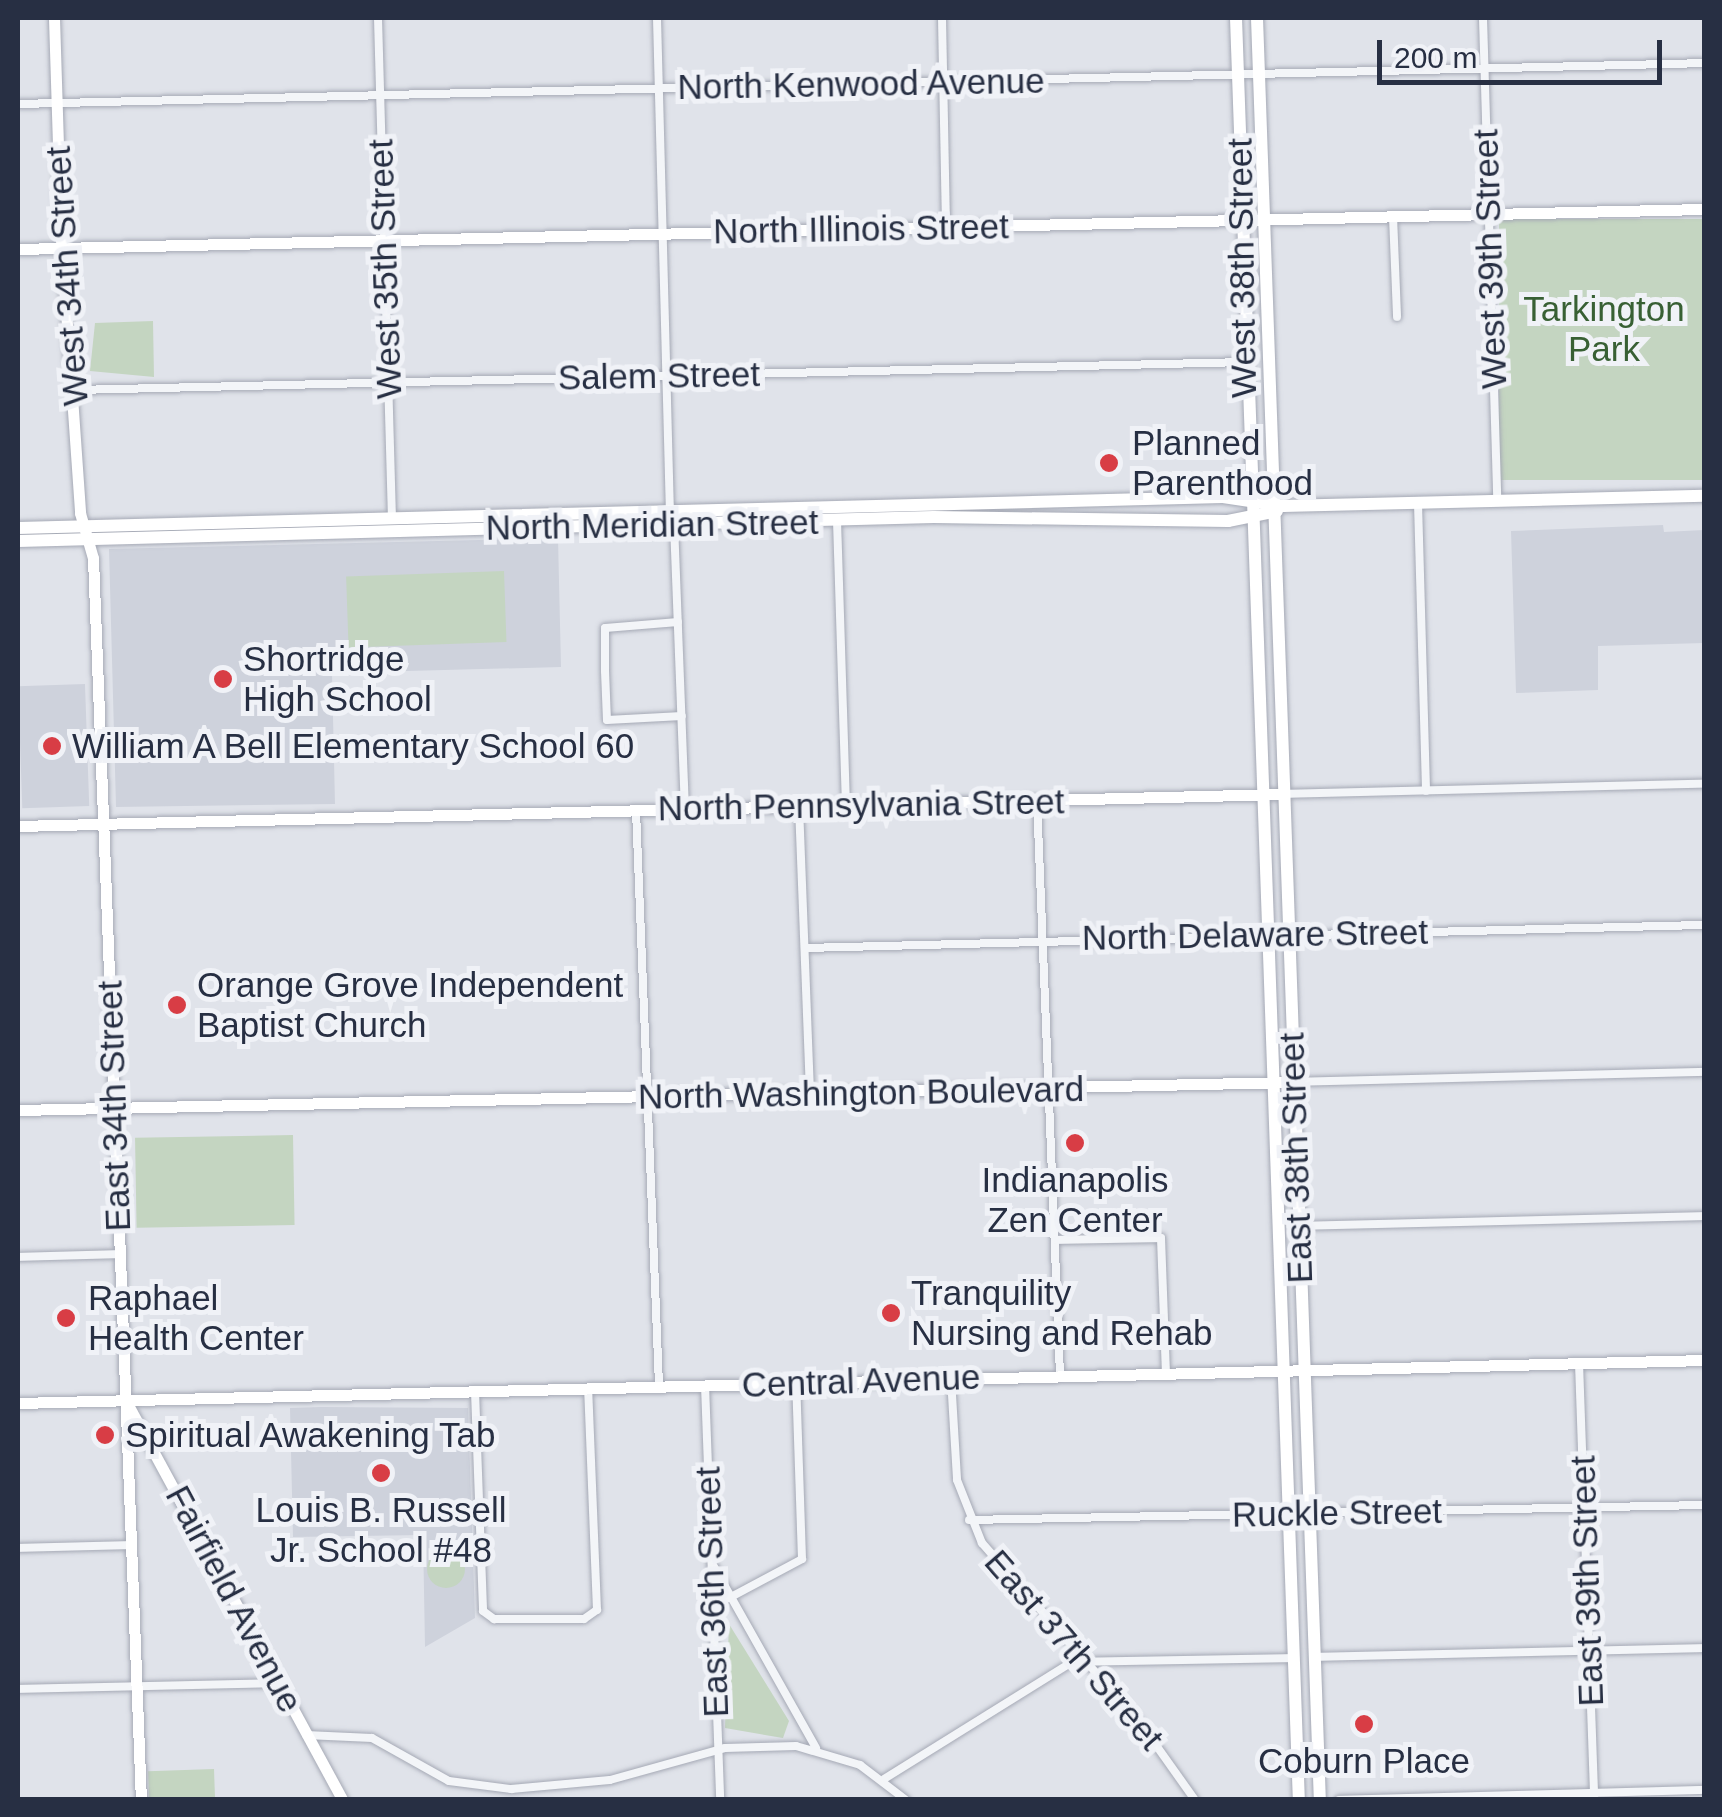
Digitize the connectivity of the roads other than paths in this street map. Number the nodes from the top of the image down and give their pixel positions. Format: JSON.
{"nodes":[{"id":1,"x":54,"y":18,"type":"edge"},
{"id":2,"x":378,"y":18,"type":"edge"},
{"id":3,"x":657,"y":18,"type":"edge"},
{"id":4,"x":942,"y":18,"type":"edge"},
{"id":5,"x":1236,"y":18,"type":"edge"},
{"id":6,"x":1257,"y":18,"type":"edge"},
{"id":7,"x":1483,"y":18,"type":"edge"},
{"id":8,"x":1704,"y":64,"type":"edge"},
{"id":9,"x":1484,"y":69,"type":"junction"},
{"id":10,"x":1238,"y":74,"type":"junction"},
{"id":11,"x":1259,"y":74,"type":"junction"},
{"id":12,"x":943,"y":82,"type":"junction"},
{"id":13,"x":658,"y":89,"type":"junction"},
{"id":14,"x":380,"y":94,"type":"junction"},
{"id":15,"x":57,"y":103,"type":"junction"},
{"id":16,"x":18,"y":104,"type":"edge"},
{"id":17,"x":1704,"y":209,"type":"edge"},
{"id":18,"x":1488,"y":214,"type":"junction"},
{"id":19,"x":1393,"y":216,"type":"junction"},
{"id":20,"x":1262,"y":217,"type":"junction"},
{"id":21,"x":1241,"y":219,"type":"junction"},
{"id":22,"x":946,"y":226,"type":"junction"},
{"id":23,"x":662,"y":234,"type":"junction"},
{"id":24,"x":384,"y":240,"type":"junction"},
{"id":25,"x":64,"y":248,"type":"junction"},
{"id":26,"x":18,"y":249,"type":"edge"},
{"id":27,"x":1397,"y":317,"type":"dead end"},
{"id":28,"x":1244,"y":362,"type":"junction"},
{"id":29,"x":666,"y":376,"type":"junction"},
{"id":30,"x":388,"y":383,"type":"junction"},
{"id":31,"x":74,"y":390,"type":"junction"},
{"id":32,"x":1704,"y":496,"type":"edge"},
{"id":33,"x":1250,"y":498,"type":"junction"},
{"id":34,"x":1497,"y":500,"type":"junction"},
{"id":35,"x":1418,"y":502,"type":"junction"},
{"id":36,"x":1277,"y":503,"type":"junction"},
{"id":37,"x":1271,"y":516,"type":"junction"},
{"id":38,"x":672,"y":518,"type":"junction"},
{"id":39,"x":1251,"y":518,"type":"junction"},
{"id":40,"x":392,"y":520,"type":"junction"},
{"id":41,"x":837,"y":520,"type":"junction"},
{"id":42,"x":18,"y":528,"type":"edge"},
{"id":43,"x":86,"y":533,"type":"junction"},
{"id":44,"x":18,"y":541,"type":"edge"},
{"id":45,"x":678,"y":622,"type":"junction"},
{"id":46,"x":682,"y":716,"type":"junction"},
{"id":47,"x":1704,"y":784,"type":"edge"},
{"id":48,"x":1426,"y":791,"type":"junction"},
{"id":49,"x":1282,"y":794,"type":"junction"},
{"id":50,"x":1261,"y":795,"type":"junction"},
{"id":51,"x":1037,"y":800,"type":"junction"},
{"id":52,"x":846,"y":805,"type":"junction"},
{"id":53,"x":799,"y":806,"type":"junction"},
{"id":54,"x":685,"y":809,"type":"junction"},
{"id":55,"x":636,"y":810,"type":"junction"},
{"id":56,"x":103,"y":824,"type":"junction"},
{"id":57,"x":18,"y":826,"type":"edge"},
{"id":58,"x":1704,"y":925,"type":"edge"},
{"id":59,"x":1288,"y":934,"type":"junction"},
{"id":60,"x":1266,"y":935,"type":"junction"},
{"id":61,"x":1043,"y":941,"type":"junction"},
{"id":62,"x":805,"y":948,"type":"junction"},
{"id":63,"x":1704,"y":1072,"type":"edge"},
{"id":64,"x":1294,"y":1082,"type":"junction"},
{"id":65,"x":1272,"y":1083,"type":"junction"},
{"id":66,"x":1050,"y":1088,"type":"junction"},
{"id":67,"x":810,"y":1095,"type":"junction"},
{"id":68,"x":648,"y":1098,"type":"junction"},
{"id":69,"x":114,"y":1109,"type":"junction"},
{"id":70,"x":18,"y":1110,"type":"edge"},
{"id":71,"x":1704,"y":1216,"type":"edge"},
{"id":72,"x":1298,"y":1226,"type":"junction"},
{"id":73,"x":1055,"y":1240,"type":"junction"},
{"id":74,"x":119,"y":1254,"type":"junction"},
{"id":75,"x":18,"y":1257,"type":"edge"},
{"id":76,"x":1704,"y":1360,"type":"edge"},
{"id":77,"x":1578,"y":1363,"type":"junction"},
{"id":78,"x":1304,"y":1369,"type":"junction"},
{"id":79,"x":1284,"y":1370,"type":"junction"},
{"id":80,"x":1166,"y":1374,"type":"junction"},
{"id":81,"x":1060,"y":1376,"type":"junction"},
{"id":82,"x":951,"y":1378,"type":"junction"},
{"id":83,"x":796,"y":1382,"type":"junction"},
{"id":84,"x":705,"y":1385,"type":"junction"},
{"id":85,"x":658,"y":1386,"type":"junction"},
{"id":86,"x":588,"y":1388,"type":"junction"},
{"id":87,"x":475,"y":1391,"type":"junction"},
{"id":88,"x":124,"y":1400,"type":"junction"},
{"id":89,"x":18,"y":1403,"type":"edge"},
{"id":90,"x":1704,"y":1505,"type":"edge"},
{"id":91,"x":1584,"y":1508,"type":"junction"},
{"id":92,"x":1288,"y":1514,"type":"junction"},
{"id":93,"x":1310,"y":1514,"type":"junction"},
{"id":94,"x":969,"y":1520,"type":"junction"},
{"id":95,"x":129,"y":1545,"type":"junction"},
{"id":96,"x":18,"y":1548,"type":"edge"},
{"id":97,"x":711,"y":1561,"type":"junction"},
{"id":98,"x":729,"y":1598,"type":"junction"},
{"id":99,"x":1704,"y":1648,"type":"edge"},
{"id":100,"x":1590,"y":1650,"type":"junction"},
{"id":101,"x":1314,"y":1657,"type":"junction"},
{"id":102,"x":1294,"y":1658,"type":"junction"},
{"id":103,"x":1084,"y":1662,"type":"junction"},
{"id":104,"x":280,"y":1684,"type":"junction"},
{"id":105,"x":136,"y":1686,"type":"junction"},
{"id":106,"x":18,"y":1689,"type":"edge"},
{"id":107,"x":306,"y":1735,"type":"junction"},
{"id":108,"x":816,"y":1748,"type":"junction"},
{"id":109,"x":718,"y":1750,"type":"junction"},
{"id":110,"x":884,"y":1779,"type":"junction"},
{"id":111,"x":1704,"y":1790,"type":"edge"},
{"id":112,"x":1594,"y":1796,"type":"edge"},
{"id":113,"x":140,"y":1800,"type":"edge"},
{"id":114,"x":343,"y":1800,"type":"edge"},
{"id":115,"x":720,"y":1800,"type":"edge"},
{"id":116,"x":906,"y":1800,"type":"edge"},
{"id":117,"x":1195,"y":1800,"type":"edge"},
{"id":118,"x":1299,"y":1800,"type":"edge"},
{"id":119,"x":1320,"y":1800,"type":"edge"},
{"id":120,"x":1339,"y":1800,"type":"edge"}],
"edges":[{"from":1,"to":15,"type":"street","name":"West 34th Street"},
{"from":2,"to":14,"type":"street","name":"West 35th Street"},
{"from":3,"to":13,"type":"street"},
{"from":4,"to":12,"type":"street"},
{"from":5,"to":10,"type":"main road","name":"West 38th Street"},
{"from":6,"to":11,"type":"main road","name":"West 38th Street"},
{"from":7,"to":9,"type":"street","name":"West 39th Street"},
{"from":8,"to":9,"type":"street","name":"North Kenwood Avenue"},
{"from":9,"to":11,"type":"street","name":"North Kenwood Avenue"},
{"from":9,"to":18,"type":"street","name":"West 39th Street"},
{"from":10,"to":11,"type":"street","name":"North Kenwood Avenue"},
{"from":10,"to":12,"type":"street","name":"North Kenwood Avenue"},
{"from":10,"to":21,"type":"main road","name":"West 38th Street"},
{"from":11,"to":20,"type":"main road","name":"West 38th Street"},
{"from":12,"to":13,"type":"street","name":"North Kenwood Avenue"},
{"from":12,"to":22,"type":"street"},
{"from":13,"to":14,"type":"street","name":"North Kenwood Avenue"},
{"from":13,"to":23,"type":"street"},
{"from":14,"to":15,"type":"street","name":"North Kenwood Avenue"},
{"from":14,"to":24,"type":"street","name":"West 35th Street"},
{"from":15,"to":16,"type":"street","name":"North Kenwood Avenue"},
{"from":15,"to":25,"type":"street","name":"West 34th Street"},
{"from":17,"to":18,"type":"street","name":"North Illinois Street"},
{"from":18,"to":19,"type":"street","name":"North Illinois Street"},
{"from":18,"to":34,"type":"street","name":"West 39th Street"},
{"from":19,"to":20,"type":"street","name":"North Illinois Street"},
{"from":19,"to":27,"type":"street"},
{"from":20,"to":21,"type":"street","name":"North Illinois Street"},
{"from":20,"to":36,"type":"main road","name":"West 38th Street"},
{"from":21,"to":22,"type":"street","name":"North Illinois Street"},
{"from":21,"to":28,"type":"main road","name":"West 38th Street"},
{"from":22,"to":23,"type":"street","name":"North Illinois Street"},
{"from":23,"to":24,"type":"street","name":"North Illinois Street"},
{"from":23,"to":29,"type":"street"},
{"from":24,"to":25,"type":"street","name":"North Illinois Street"},
{"from":24,"to":30,"type":"street","name":"West 35th Street"},
{"from":25,"to":26,"type":"street","name":"North Illinois Street"},
{"from":25,"to":31,"type":"street","name":"West 34th Street"},
{"from":28,"to":29,"type":"street","name":"Salem Street"},
{"from":28,"to":33,"type":"main road","name":"West 38th Street"},
{"from":29,"to":30,"type":"street","name":"Salem Street"},
{"from":29,"to":38,"type":"street"},
{"from":30,"to":31,"type":"street","name":"Salem Street"},
{"from":30,"to":40,"type":"street","name":"West 35th Street"},
{"from":31,"to":43,"type":"street","name":"West 34th Street"},
{"from":32,"to":34,"type":"main road","name":"North Meridian Street"},
{"from":33,"to":36,"type":"main road","name":"North Meridian Street"},
{"from":33,"to":38,"type":"main road","name":"North Meridian Street"},
{"from":33,"to":39,"type":"main road","name":"West 38th Street"},
{"from":34,"to":35,"type":"main road","name":"North Meridian Street"},
{"from":35,"to":36,"type":"main road","name":"North Meridian Street"},
{"from":35,"to":48,"type":"street"},
{"from":36,"to":37,"type":"main road","name":"West 38th Street"},
{"from":37,"to":39,"type":"main road","name":"North Meridian Street"},
{"from":37,"to":49,"type":"main road","name":"East 38th Street"},
{"from":38,"to":40,"type":"main road","name":"North Meridian Street"},
{"from":38,"to":41,"type":"main road","name":"North Meridian Street"},
{"from":38,"to":43,"type":"main road","name":"North Meridian Street"},
{"from":38,"to":45,"type":"street"},
{"from":39,"to":41,"type":"main road","name":"North Meridian Street"},
{"from":39,"to":50,"type":"main road","name":"East 38th Street"},
{"from":40,"to":43,"type":"main road","name":"North Meridian Street"},
{"from":41,"to":52,"type":"street"},
{"from":42,"to":43,"type":"main road","name":"North Meridian Street"},
{"from":43,"to":44,"type":"main road","name":"North Meridian Street"},
{"from":43,"to":56,"type":"street","name":"East 34th Street"},
{"from":45,"to":46,"type":"street"},
{"from":45,"to":46,"type":"street"},
{"from":46,"to":54,"type":"street"},
{"from":47,"to":48,"type":"street","name":"North Pennsylvania Street"},
{"from":48,"to":49,"type":"street","name":"North Pennsylvania Street"},
{"from":49,"to":50,"type":"street","name":"North Pennsylvania Street"},
{"from":49,"to":59,"type":"main road","name":"East 38th Street"},
{"from":50,"to":51,"type":"street","name":"North Pennsylvania Street"},
{"from":50,"to":60,"type":"main road","name":"East 38th Street"},
{"from":51,"to":52,"type":"street","name":"North Pennsylvania Street"},
{"from":51,"to":61,"type":"street"},
{"from":52,"to":53,"type":"street","name":"North Pennsylvania Street"},
{"from":53,"to":54,"type":"street","name":"North Pennsylvania Street"},
{"from":53,"to":62,"type":"street"},
{"from":54,"to":55,"type":"street","name":"North Pennsylvania Street"},
{"from":55,"to":56,"type":"street","name":"North Pennsylvania Street"},
{"from":55,"to":68,"type":"street"},
{"from":56,"to":57,"type":"street","name":"North Pennsylvania Street"},
{"from":56,"to":69,"type":"street","name":"East 34th Street"},
{"from":58,"to":59,"type":"street","name":"North Delaware Street"},
{"from":59,"to":60,"type":"street","name":"North Delaware Street"},
{"from":59,"to":64,"type":"main road","name":"East 38th Street"},
{"from":60,"to":61,"type":"street","name":"North Delaware Street"},
{"from":60,"to":65,"type":"main road","name":"East 38th Street"},
{"from":61,"to":62,"type":"street","name":"North Delaware Street"},
{"from":61,"to":66,"type":"street"},
{"from":62,"to":67,"type":"street"},
{"from":63,"to":64,"type":"street","name":"North Washington Boulevard"},
{"from":64,"to":65,"type":"street","name":"North Washington Boulevard"},
{"from":64,"to":72,"type":"main road","name":"East 38th Street"},
{"from":65,"to":66,"type":"street","name":"North Washington Boulevard"},
{"from":65,"to":79,"type":"main road","name":"East 38th Street"},
{"from":66,"to":67,"type":"street","name":"North Washington Boulevard"},
{"from":66,"to":73,"type":"street"},
{"from":67,"to":68,"type":"street","name":"North Washington Boulevard"},
{"from":68,"to":69,"type":"street","name":"North Washington Boulevard"},
{"from":68,"to":85,"type":"street"},
{"from":69,"to":70,"type":"street","name":"North Washington Boulevard"},
{"from":69,"to":74,"type":"street","name":"East 34th Street"},
{"from":71,"to":72,"type":"street"},
{"from":72,"to":78,"type":"main road","name":"East 38th Street"},
{"from":73,"to":80,"type":"street"},
{"from":73,"to":81,"type":"street"},
{"from":74,"to":75,"type":"street"},
{"from":74,"to":88,"type":"street","name":"East 34th Street"},
{"from":76,"to":77,"type":"street","name":"Central Avenue"},
{"from":77,"to":78,"type":"street","name":"Central Avenue"},
{"from":77,"to":91,"type":"street","name":"East 39th Street"},
{"from":78,"to":79,"type":"street","name":"Central Avenue"},
{"from":78,"to":93,"type":"main road","name":"East 38th Street"},
{"from":79,"to":80,"type":"street","name":"Central Avenue"},
{"from":79,"to":92,"type":"main road","name":"East 38th Street"},
{"from":80,"to":81,"type":"street","name":"Central Avenue"},
{"from":81,"to":82,"type":"street","name":"Central Avenue"},
{"from":82,"to":83,"type":"street","name":"Central Avenue"},
{"from":82,"to":94,"type":"street","name":"East 37th Street"},
{"from":83,"to":84,"type":"street","name":"Central Avenue"},
{"from":83,"to":98,"type":"street"},
{"from":84,"to":85,"type":"street","name":"Central Avenue"},
{"from":84,"to":97,"type":"street","name":"East 36th Street"},
{"from":85,"to":86,"type":"street","name":"Central Avenue"},
{"from":86,"to":87,"type":"street","name":"Central Avenue"},
{"from":86,"to":87,"type":"street"},
{"from":87,"to":88,"type":"street","name":"Central Avenue"},
{"from":88,"to":89,"type":"street","name":"Central Avenue"},
{"from":88,"to":95,"type":"street","name":"East 34th Street"},
{"from":88,"to":104,"type":"street","name":"Fairfield Avenue"},
{"from":90,"to":91,"type":"street","name":"Ruckle Street"},
{"from":91,"to":93,"type":"street","name":"Ruckle Street"},
{"from":91,"to":100,"type":"street","name":"East 39th Street"},
{"from":92,"to":93,"type":"street","name":"Ruckle Street"},
{"from":92,"to":94,"type":"street","name":"Ruckle Street"},
{"from":92,"to":102,"type":"main road","name":"East 38th Street"},
{"from":93,"to":101,"type":"main road","name":"East 38th Street"},
{"from":94,"to":103,"type":"street","name":"East 37th Street"},
{"from":95,"to":96,"type":"street"},
{"from":95,"to":105,"type":"street","name":"East 34th Street"},
{"from":97,"to":98,"type":"street"},
{"from":97,"to":109,"type":"street","name":"East 36th Street"},
{"from":98,"to":108,"type":"street"},
{"from":99,"to":100,"type":"street"},
{"from":100,"to":101,"type":"street"},
{"from":100,"to":112,"type":"street","name":"East 39th Street"},
{"from":101,"to":119,"type":"main road","name":"East 38th Street"},
{"from":102,"to":103,"type":"street"},
{"from":102,"to":118,"type":"main road","name":"East 38th Street"},
{"from":103,"to":110,"type":"street"},
{"from":103,"to":117,"type":"street","name":"East 37th Street"},
{"from":104,"to":105,"type":"street"},
{"from":104,"to":107,"type":"street","name":"Fairfield Avenue"},
{"from":105,"to":106,"type":"street"},
{"from":105,"to":113,"type":"street","name":"East 34th Street"},
{"from":107,"to":109,"type":"street"},
{"from":107,"to":114,"type":"street","name":"Fairfield Avenue"},
{"from":108,"to":109,"type":"street"},
{"from":108,"to":110,"type":"street"},
{"from":109,"to":115,"type":"street","name":"East 36th Street"},
{"from":110,"to":116,"type":"street"},
{"from":111,"to":112,"type":"street"},
{"from":112,"to":120,"type":"street"}]}
